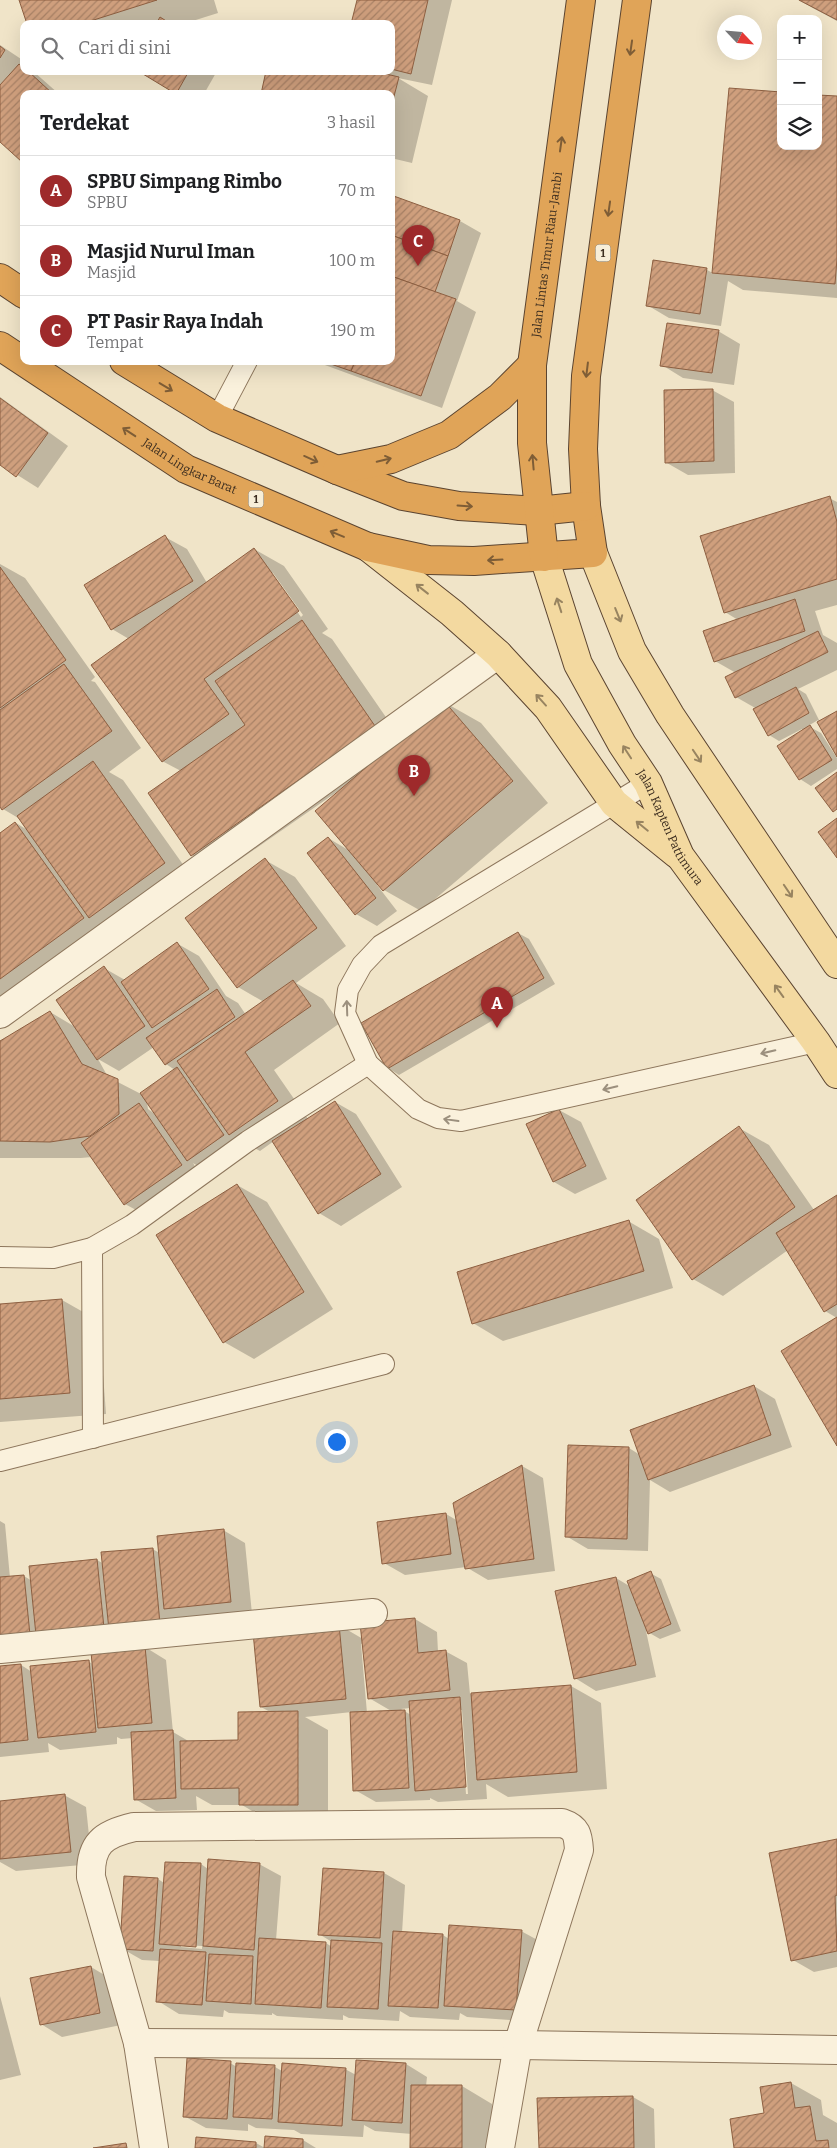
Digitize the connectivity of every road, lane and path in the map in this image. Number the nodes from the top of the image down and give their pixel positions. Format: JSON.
{"nodes":[{"id":1,"x":581,"y":0,"type":"edge"},
{"id":2,"x":637,"y":0,"type":"edge"},
{"id":3,"x":0,"y":278,"type":"edge"},
{"id":4,"x":20,"y":291,"type":"edge"},
{"id":5,"x":0,"y":346,"type":"edge"},
{"id":6,"x":20,"y":359,"type":"edge"},
{"id":7,"x":29,"y":365,"type":"edge"},
{"id":8,"x":131,"y":365,"type":"edge"},
{"id":9,"x":245,"y":365,"type":"edge"},
{"id":10,"x":532,"y":365,"type":"junction"},
{"id":11,"x":217,"y":418,"type":"junction"},
{"id":12,"x":337,"y":470,"type":"junction"},
{"id":13,"x":586,"y":506,"type":"junction"},
{"id":14,"x":538,"y":511,"type":"junction"},
{"id":15,"x":368,"y":547,"type":"junction"},
{"id":16,"x":593,"y":553,"type":"junction"},
{"id":17,"x":544,"y":557,"type":"junction"},
{"id":18,"x":498,"y":654,"type":"junction"},
{"id":19,"x":648,"y":783,"type":"junction"},
{"id":20,"x":614,"y":803,"type":"junction"},
{"id":21,"x":680,"y":856,"type":"junction"},
{"id":22,"x":837,"y":964,"type":"edge"},
{"id":23,"x":0,"y":1014,"type":"edge"},
{"id":24,"x":816,"y":1042,"type":"junction"},
{"id":25,"x":368,"y":1064,"type":"junction"},
{"id":26,"x":837,"y":1074,"type":"edge"},
{"id":27,"x":92,"y":1248,"type":"junction"},
{"id":28,"x":0,"y":1257,"type":"edge"},
{"id":29,"x":384,"y":1364,"type":"dead end"},
{"id":30,"x":93,"y":1438,"type":"junction"},
{"id":31,"x":0,"y":1461,"type":"edge"},
{"id":32,"x":373,"y":1613,"type":"dead end"},
{"id":33,"x":0,"y":1649,"type":"edge"},
{"id":34,"x":138,"y":2043,"type":"junction"},
{"id":35,"x":518,"y":2045,"type":"junction"},
{"id":36,"x":837,"y":2050,"type":"edge"},
{"id":37,"x":154,"y":2148,"type":"edge"},
{"id":38,"x":500,"y":2148,"type":"edge"}],
"edges":[{"from":10,"to":1,"type":"highway","name":"Jalan Lintas Timur Riau-Jambi","one_way":true},
{"from":2,"to":13,"type":"highway","number":"1","one_way":true},
{"from":3,"to":4,"type":"highway"},
{"from":6,"to":5,"type":"highway","name":"Jalan Lingkar Barat","number":"1","one_way":true},
{"from":15,"to":7,"type":"highway","name":"Jalan Lingkar Barat","number":"1","one_way":true},
{"from":8,"to":11,"type":"highway","one_way":true},
{"from":9,"to":11,"type":"lane"},
{"from":12,"to":10,"type":"highway","one_way":true},
{"from":14,"to":10,"type":"highway","name":"Jalan Lintas Timur Riau-Jambi","one_way":true},
{"from":11,"to":12,"type":"highway","one_way":true},
{"from":12,"to":14,"type":"highway","one_way":true},
{"from":13,"to":14,"type":"highway"},
{"from":13,"to":16,"type":"highway","number":"1"},
{"from":14,"to":17,"type":"highway","name":"Jalan Lintas Timur Riau-Jambi"},
{"from":17,"to":15,"type":"highway","name":"Jalan Lingkar Barat","number":"1","one_way":true},
{"from":18,"to":15,"type":"main road","one_way":true},
{"from":16,"to":17,"type":"highway","number":"1"},
{"from":16,"to":22,"type":"main road","one_way":true},
{"from":19,"to":17,"type":"main road","name":"Jalan Kapten Pattimura","one_way":true},
{"from":20,"to":18,"type":"main road","one_way":true},
{"from":18,"to":23,"type":"street"},
{"from":19,"to":20,"type":"lane"},
{"from":19,"to":21,"type":"main road","name":"Jalan Kapten Pattimura"},
{"from":21,"to":20,"type":"main road","one_way":true},
{"from":25,"to":20,"type":"lane","one_way":true},
{"from":24,"to":21,"type":"main road","name":"Jalan Kapten Pattimura","one_way":true},
{"from":24,"to":25,"type":"lane","one_way":true},
{"from":24,"to":26,"type":"main road","name":"Jalan Kapten Pattimura"},
{"from":25,"to":27,"type":"lane"},
{"from":27,"to":28,"type":"lane"},
{"from":27,"to":30,"type":"lane"},
{"from":29,"to":30,"type":"lane"},
{"from":30,"to":31,"type":"lane"},
{"from":32,"to":33,"type":"street"},
{"from":34,"to":35,"type":"street"},
{"from":34,"to":35,"type":"street"},
{"from":34,"to":37,"type":"street"},
{"from":35,"to":36,"type":"street"},
{"from":35,"to":38,"type":"street"}]}
